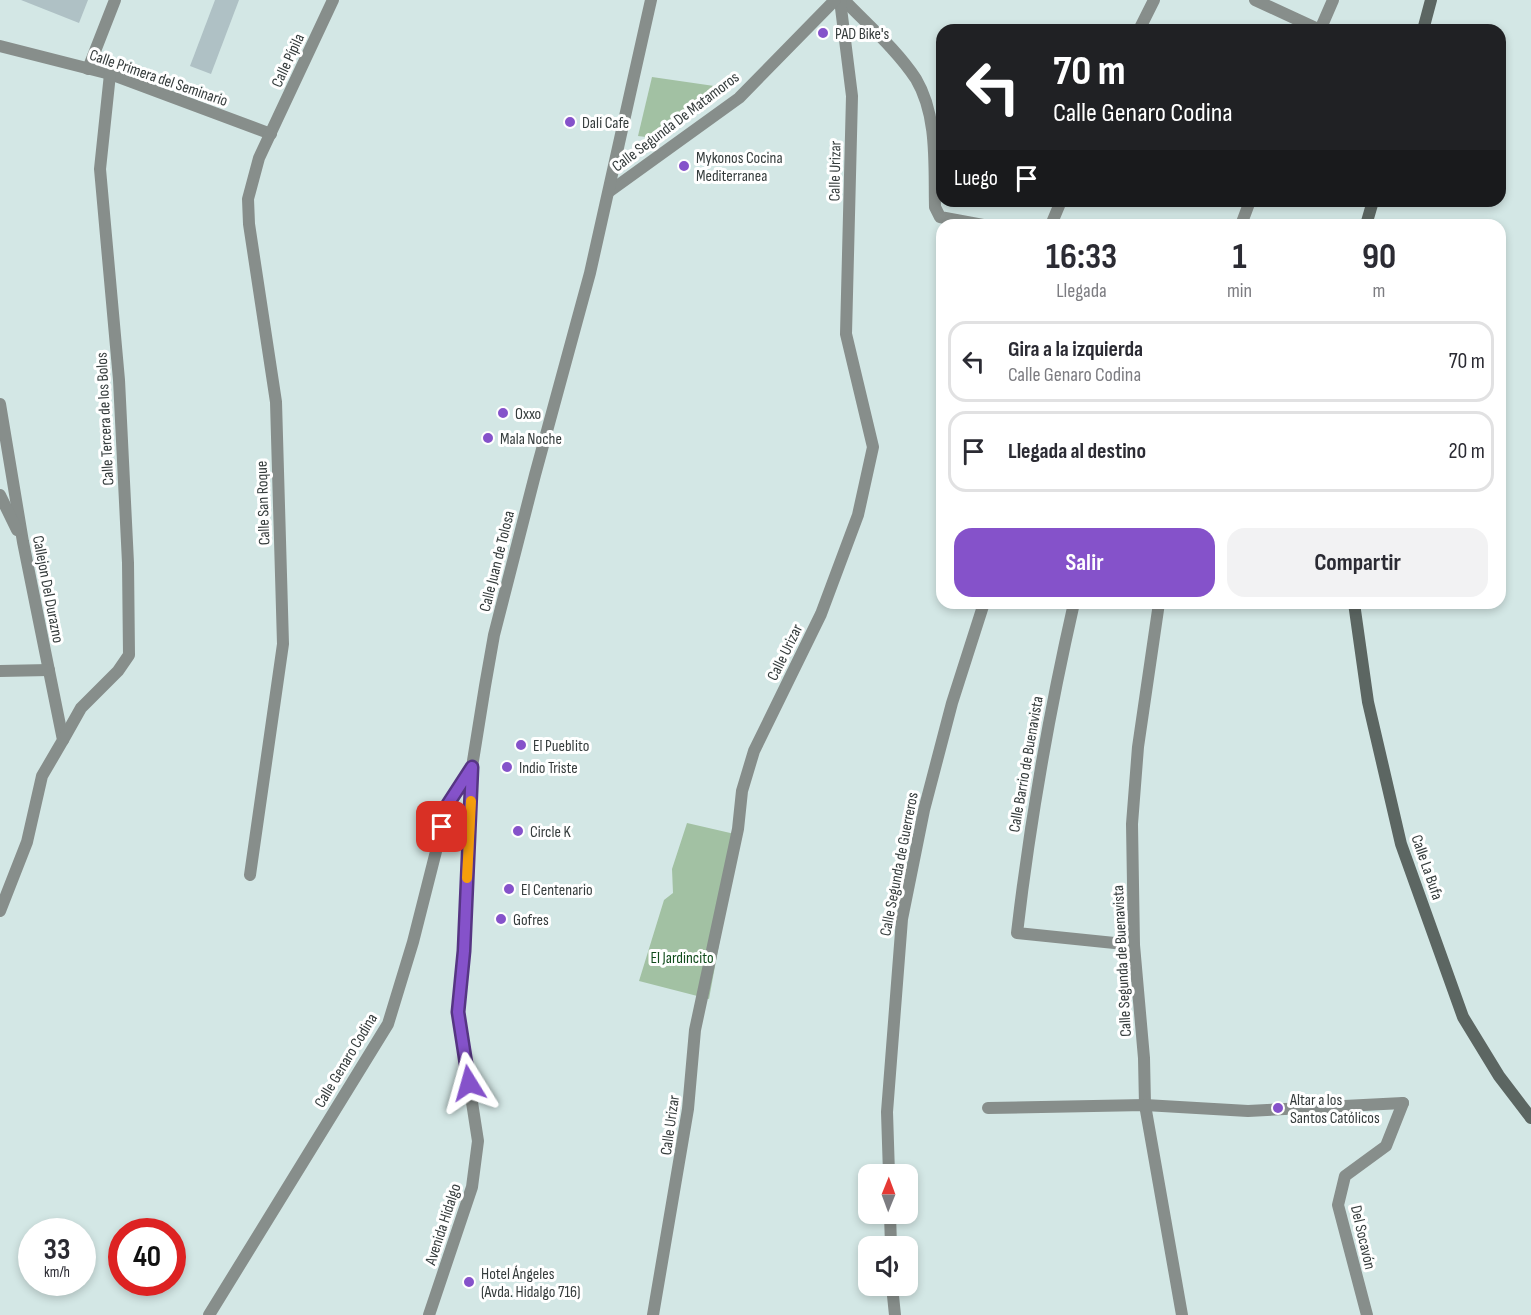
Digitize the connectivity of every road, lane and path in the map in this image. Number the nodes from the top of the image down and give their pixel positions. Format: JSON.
{"nodes":[{"id":1,"x":115,"y":0,"type":"edge"},
{"id":2,"x":333,"y":0,"type":"edge"},
{"id":3,"x":651,"y":0,"type":"edge"},
{"id":4,"x":835,"y":0,"type":"edge"},
{"id":5,"x":842,"y":0,"type":"edge"},
{"id":6,"x":1154,"y":0,"type":"edge"},
{"id":7,"x":1255,"y":0,"type":"edge"},
{"id":8,"x":1333,"y":0,"type":"edge"},
{"id":9,"x":1431,"y":0,"type":"edge"},
{"id":10,"x":1142,"y":24,"type":"edge"},
{"id":11,"x":1307,"y":24,"type":"edge"},
{"id":12,"x":1323,"y":24,"type":"edge"},
{"id":13,"x":1425,"y":24,"type":"edge"},
{"id":14,"x":0,"y":46,"type":"edge"},
{"id":15,"x":88,"y":69,"type":"junction"},
{"id":16,"x":110,"y":74,"type":"junction"},
{"id":17,"x":271,"y":134,"type":"junction"},
{"id":18,"x":610,"y":190,"type":"junction"},
{"id":19,"x":951,"y":219,"type":"edge"},
{"id":20,"x":0,"y":404,"type":"edge"},
{"id":21,"x":0,"y":495,"type":"edge"},
{"id":22,"x":23,"y":542,"type":"junction"},
{"id":23,"x":982,"y":609,"type":"edge"},
{"id":24,"x":1073,"y":609,"type":"edge"},
{"id":25,"x":1158,"y":609,"type":"edge"},
{"id":26,"x":1355,"y":609,"type":"edge"},
{"id":27,"x":49,"y":670,"type":"junction"},
{"id":28,"x":0,"y":671,"type":"edge"},
{"id":29,"x":63,"y":740,"type":"junction"},
{"id":30,"x":472,"y":767,"type":"junction"},
{"id":31,"x":250,"y":875,"type":"dead end"},
{"id":32,"x":0,"y":911,"type":"edge"},
{"id":33,"x":1134,"y":945,"type":"junction"},
{"id":34,"x":1145,"y":1105,"type":"junction"},
{"id":35,"x":988,"y":1108,"type":"dead end"},
{"id":36,"x":1531,"y":1118,"type":"edge"},
{"id":37,"x":478,"y":1141,"type":"joint"},
{"id":38,"x":889,"y":1164,"type":"edge"},
{"id":39,"x":893,"y":1296,"type":"edge"},
{"id":40,"x":209,"y":1315,"type":"edge"},
{"id":41,"x":429,"y":1315,"type":"edge"},
{"id":42,"x":653,"y":1315,"type":"edge"},
{"id":43,"x":895,"y":1315,"type":"edge"},
{"id":44,"x":1182,"y":1315,"type":"edge"},
{"id":45,"x":1367,"y":1315,"type":"edge"}],
"edges":[{"from":1,"to":15,"type":"street"},
{"from":2,"to":17,"type":"street","name":"Calle Pípila"},
{"from":3,"to":18,"type":"street","name":"Calle Juan de Tolosa"},
{"from":4,"to":18,"type":"street","name":"Calle Segunda De Matamoros"},
{"from":5,"to":19,"type":"street"},
{"from":5,"to":42,"type":"street","name":"Calle Urizar"},
{"from":6,"to":10,"type":"street"},
{"from":7,"to":11,"type":"street"},
{"from":8,"to":12,"type":"street"},
{"from":9,"to":13,"type":"main road"},
{"from":14,"to":15,"type":"street","name":"Calle Primera del Seminario"},
{"from":15,"to":16,"type":"street","name":"Calle Primera del Seminario"},
{"from":16,"to":17,"type":"street","name":"Calle Primera del Seminario"},
{"from":16,"to":29,"type":"street","name":"Calle Tercera de los Bolos"},
{"from":17,"to":31,"type":"street","name":"Calle San Roque"},
{"from":18,"to":30,"type":"street","name":"Calle Juan de Tolosa"},
{"from":20,"to":22,"type":"street","name":"Callejon Del Durazno"},
{"from":21,"to":22,"type":"street"},
{"from":22,"to":27,"type":"street","name":"Callejon Del Durazno"},
{"from":23,"to":38,"type":"street","name":"Calle Segunda de Guerreros"},
{"from":24,"to":33,"type":"street","name":"Calle Barrio de Buenavista"},
{"from":25,"to":33,"type":"street","name":"Calle Segunda de Buenavista"},
{"from":26,"to":36,"type":"main road","name":"Calle La Bufa"},
{"from":27,"to":28,"type":"street"},
{"from":27,"to":29,"type":"street","name":"Callejon Del Durazno"},
{"from":29,"to":32,"type":"street"},
{"from":30,"to":37,"type":"street","name":"Calle Juan de Tolosa"},
{"from":30,"to":40,"type":"street","name":"Calle Genaro Codina"},
{"from":33,"to":34,"type":"street","name":"Calle Segunda de Buenavista"},
{"from":34,"to":35,"type":"street"},
{"from":34,"to":44,"type":"street","name":"Calle Segunda de Buenavista"},
{"from":34,"to":45,"type":"street","name":"Del Socavón"},
{"from":37,"to":41,"type":"street","name":"Avenida Hidalgo"},
{"from":39,"to":43,"type":"street"}]}
